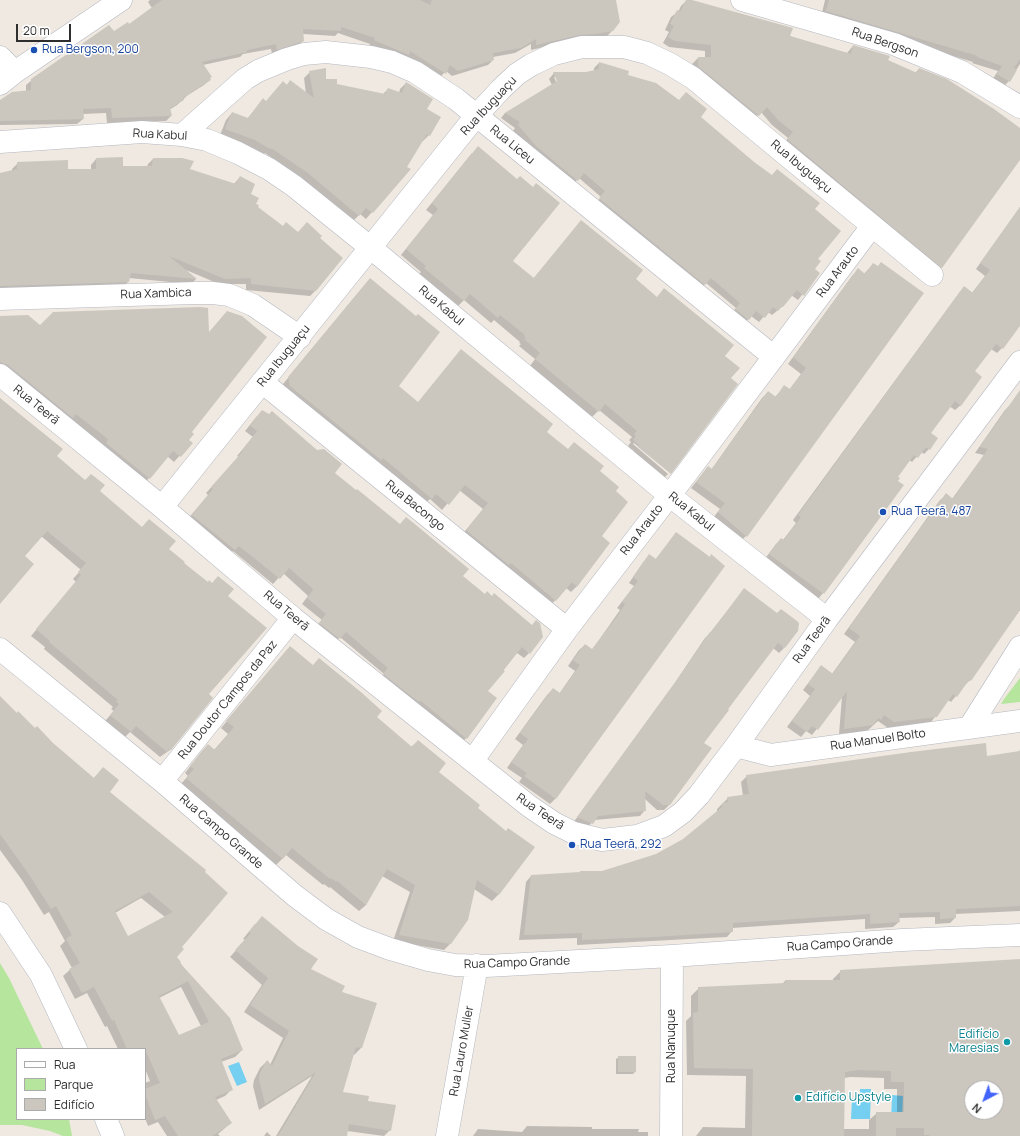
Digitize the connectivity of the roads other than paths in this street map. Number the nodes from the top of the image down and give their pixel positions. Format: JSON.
{"nodes":[{"id":1,"x":121,"y":0,"type":"edge"},
{"id":2,"x":742,"y":0,"type":"edge"},
{"id":3,"x":0,"y":57,"type":"edge"},
{"id":4,"x":8,"y":78,"type":"edge"},
{"id":5,"x":1020,"y":107,"type":"edge"},
{"id":6,"x":476,"y":116,"type":"junction"},
{"id":7,"x":182,"y":134,"type":"junction"},
{"id":8,"x":0,"y":142,"type":"edge"},
{"id":9,"x":872,"y":226,"type":"junction"},
{"id":10,"x":372,"y":248,"type":"junction"},
{"id":11,"x":932,"y":275,"type":"dead end"},
{"id":12,"x":0,"y":299,"type":"edge"},
{"id":13,"x":300,"y":337,"type":"junction"},
{"id":14,"x":774,"y":357,"type":"junction"},
{"id":15,"x":1020,"y":362,"type":"edge"},
{"id":16,"x":0,"y":375,"type":"edge"},
{"id":17,"x":262,"y":382,"type":"junction"},
{"id":18,"x":670,"y":495,"type":"junction"},
{"id":19,"x":162,"y":507,"type":"junction"},
{"id":20,"x":293,"y":618,"type":"junction"},
{"id":21,"x":827,"y":619,"type":"junction"},
{"id":22,"x":567,"y":629,"type":"junction"},
{"id":23,"x":1020,"y":647,"type":"edge"},
{"id":24,"x":0,"y":648,"type":"edge"},
{"id":25,"x":1020,"y":721,"type":"edge"},
{"id":26,"x":969,"y":728,"type":"junction"},
{"id":27,"x":736,"y":746,"type":"junction"},
{"id":28,"x":473,"y":760,"type":"junction"},
{"id":29,"x":162,"y":781,"type":"junction"},
{"id":30,"x":0,"y":913,"type":"edge"},
{"id":31,"x":1020,"y":935,"type":"edge"},
{"id":32,"x":672,"y":956,"type":"junction"},
{"id":33,"x":477,"y":965,"type":"junction"},
{"id":34,"x":76,"y":1048,"type":"edge"},
{"id":35,"x":106,"y":1120,"type":"edge"},
{"id":36,"x":113,"y":1136,"type":"edge"},
{"id":37,"x":447,"y":1136,"type":"edge"},
{"id":38,"x":671,"y":1136,"type":"edge"}],
"edges":[{"from":1,"to":4,"type":"street"},
{"from":2,"to":5,"type":"street","name":"Rua Bergson"},
{"from":3,"to":4,"type":"street"},
{"from":6,"to":7,"type":"street","name":"Rua Liceu"},
{"from":6,"to":9,"type":"street","name":"Rua Ibuguaçu"},
{"from":6,"to":10,"type":"street","name":"Rua Ibuguaçu"},
{"from":6,"to":14,"type":"street","name":"Rua Liceu"},
{"from":7,"to":8,"type":"street","name":"Rua Kabul"},
{"from":7,"to":10,"type":"street","name":"Rua Kabul"},
{"from":9,"to":11,"type":"street","name":"Rua Ibuguaçu"},
{"from":9,"to":14,"type":"street","name":"Rua Arauto"},
{"from":10,"to":13,"type":"street","name":"Rua Ibuguaçu"},
{"from":10,"to":18,"type":"street","name":"Rua Kabul"},
{"from":12,"to":13,"type":"street","name":"Rua Xambica"},
{"from":13,"to":17,"type":"street","name":"Rua Ibuguaçu"},
{"from":14,"to":18,"type":"street","name":"Rua Arauto"},
{"from":15,"to":21,"type":"street","name":"Rua Teerã"},
{"from":16,"to":19,"type":"street","name":"Rua Teerã"},
{"from":17,"to":19,"type":"street","name":"Rua Ibuguaçu"},
{"from":17,"to":22,"type":"street","name":"Rua Bacongo"},
{"from":18,"to":21,"type":"street","name":"Rua Kabul"},
{"from":18,"to":22,"type":"street","name":"Rua Arauto"},
{"from":19,"to":20,"type":"street","name":"Rua Teerã"},
{"from":20,"to":28,"type":"street","name":"Rua Teerã"},
{"from":20,"to":29,"type":"street","name":"Rua Doutor Campos da Paz"},
{"from":21,"to":27,"type":"street","name":"Rua Teerã"},
{"from":22,"to":28,"type":"street","name":"Rua Arauto"},
{"from":23,"to":26,"type":"street"},
{"from":24,"to":29,"type":"street","name":"Rua Campo Grande"},
{"from":25,"to":26,"type":"street","name":"Rua Manuel Bolto"},
{"from":26,"to":27,"type":"street","name":"Rua Manuel Bolto"},
{"from":27,"to":28,"type":"street","name":"Rua Teerã"},
{"from":29,"to":33,"type":"street","name":"Rua Campo Grande"},
{"from":30,"to":34,"type":"street"},
{"from":31,"to":32,"type":"street","name":"Rua Campo Grande"},
{"from":32,"to":33,"type":"street","name":"Rua Campo Grande"},
{"from":32,"to":38,"type":"street","name":"Rua Nanuque"},
{"from":33,"to":37,"type":"street","name":"Rua Lauro Muller"},
{"from":35,"to":36,"type":"street"}]}
